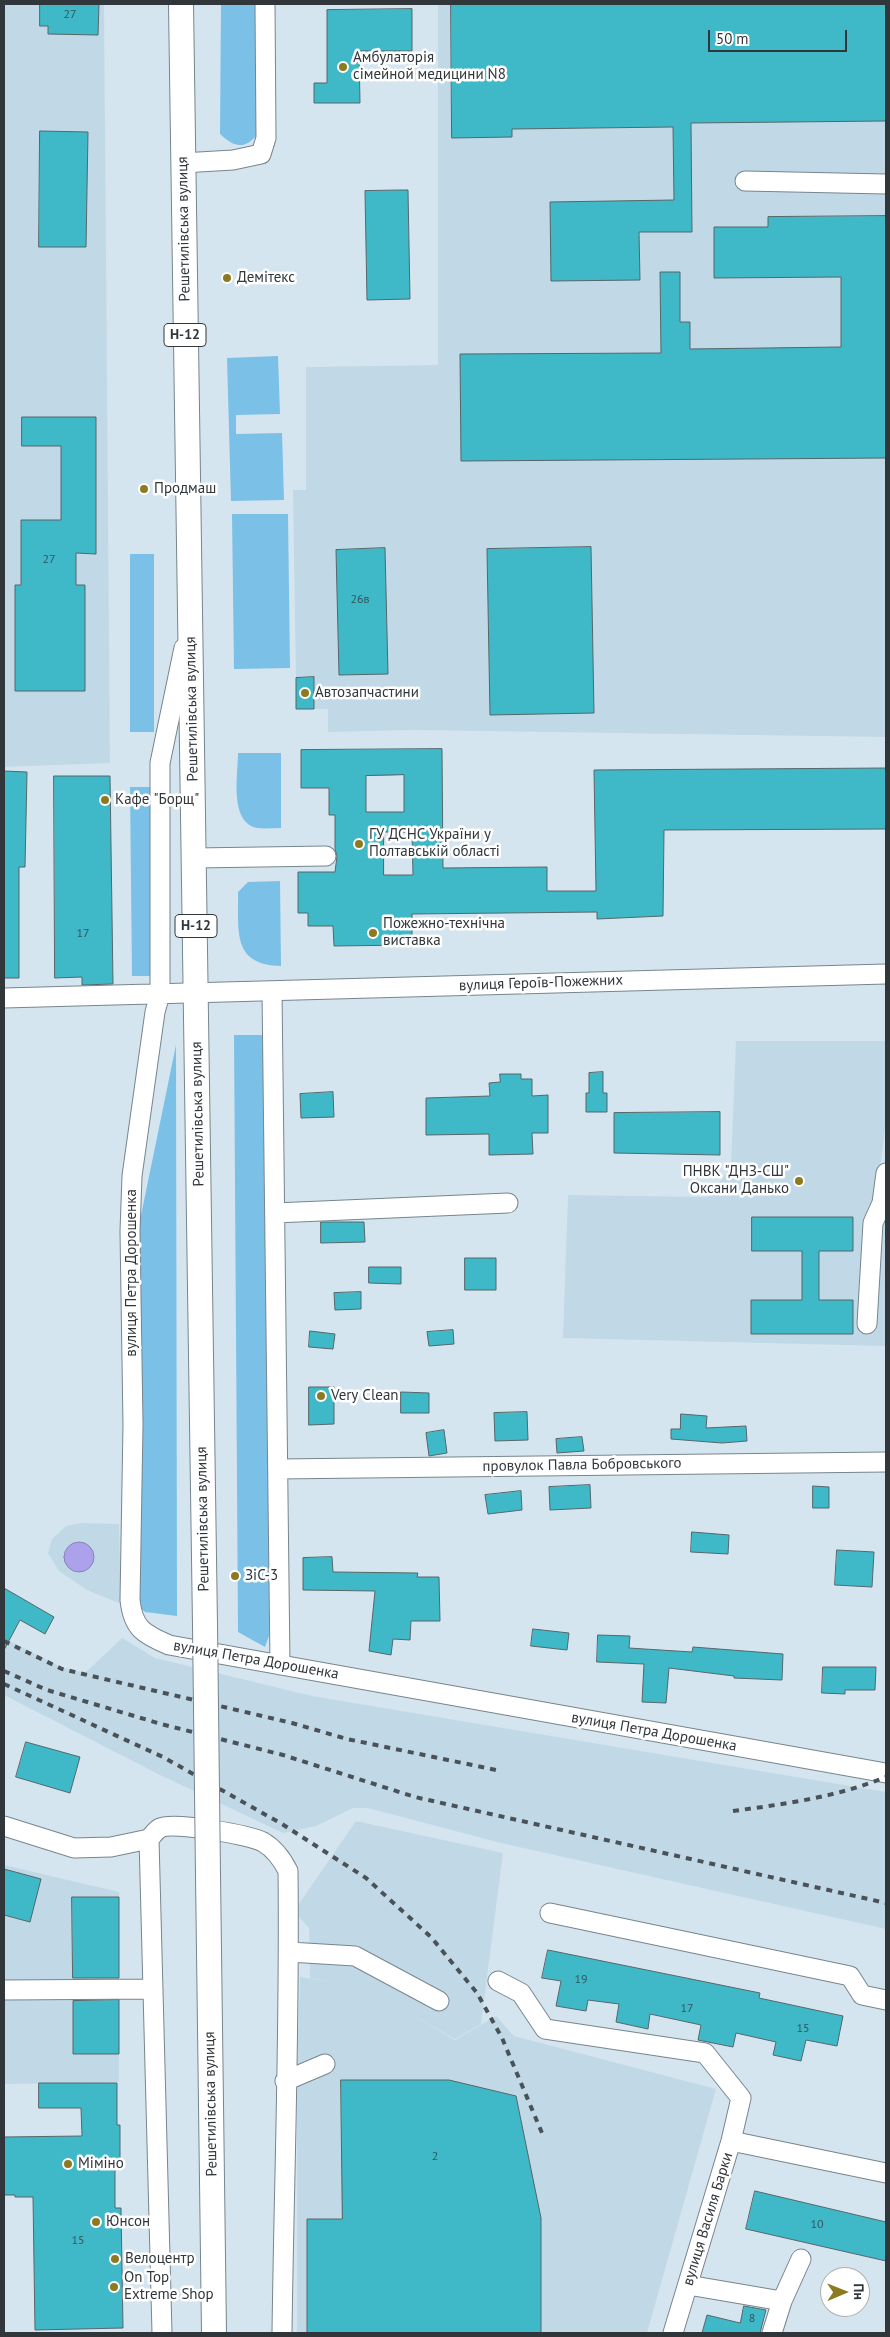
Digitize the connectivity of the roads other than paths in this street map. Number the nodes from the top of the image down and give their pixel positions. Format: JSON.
{"nodes":[{"id":1,"x":181,"y":4,"type":"edge"},
{"id":2,"x":265,"y":4,"type":"edge"},
{"id":3,"x":182,"y":163,"type":"junction"},
{"id":4,"x":745,"y":181,"type":"dead end"},
{"id":5,"x":886,"y":184,"type":"edge"},
{"id":6,"x":190,"y":620,"type":"junction"},
{"id":7,"x":326,"y":856,"type":"dead end"},
{"id":8,"x":194,"y":858,"type":"junction"},
{"id":9,"x":886,"y":974,"type":"edge"},
{"id":10,"x":272,"y":991,"type":"junction"},
{"id":11,"x":197,"y":993,"type":"junction"},
{"id":12,"x":160,"y":994,"type":"junction"},
{"id":13,"x":4,"y":998,"type":"edge"},
{"id":14,"x":886,"y":1173,"type":"edge"},
{"id":15,"x":508,"y":1203,"type":"dead end"},
{"id":16,"x":275,"y":1213,"type":"junction"},
{"id":17,"x":867,"y":1324,"type":"dead end"},
{"id":18,"x":886,"y":1462,"type":"edge"},
{"id":19,"x":278,"y":1469,"type":"junction"},
{"id":20,"x":280,"y":1665,"type":"junction"},
{"id":21,"x":886,"y":1773,"type":"edge"},
{"id":22,"x":4,"y":1826,"type":"edge"},
{"id":23,"x":149,"y":1839,"type":"junction"},
{"id":24,"x":550,"y":1913,"type":"dead end"},
{"id":25,"x":289,"y":1952,"type":"junction"},
{"id":26,"x":498,"y":1981,"type":"dead end"},
{"id":27,"x":153,"y":1989,"type":"junction"},
{"id":28,"x":4,"y":1990,"type":"edge"},
{"id":29,"x":886,"y":2000,"type":"edge"},
{"id":30,"x":439,"y":2001,"type":"dead end"},
{"id":31,"x":325,"y":2064,"type":"dead end"},
{"id":32,"x":285,"y":2081,"type":"junction"},
{"id":33,"x":731,"y":2141,"type":"junction"},
{"id":34,"x":886,"y":2173,"type":"edge"},
{"id":35,"x":801,"y":2259,"type":"dead end"},
{"id":36,"x":688,"y":2285,"type":"junction"},
{"id":37,"x":782,"y":2301,"type":"junction"},
{"id":38,"x":162,"y":2333,"type":"edge"},
{"id":39,"x":214,"y":2333,"type":"edge"},
{"id":40,"x":282,"y":2333,"type":"edge"},
{"id":41,"x":673,"y":2333,"type":"edge"},
{"id":42,"x":772,"y":2333,"type":"edge"}],
"edges":[{"from":1,"to":3,"type":"main road","name":"Решетилівська вулиця","number":"Н-12"},
{"from":2,"to":3,"type":"street"},
{"from":3,"to":6,"type":"main road","name":"Решетилівська вулиця","number":"Н-12"},
{"from":4,"to":5,"type":"street"},
{"from":6,"to":8,"type":"main road","name":"Решетилівська вулиця","number":"Н-12"},
{"from":6,"to":12,"type":"street"},
{"from":7,"to":8,"type":"street"},
{"from":8,"to":11,"type":"main road","name":"Решетилівська вулиця","number":"Н-12"},
{"from":9,"to":10,"type":"street","name":"вулиця Героїв-Пожежних"},
{"from":10,"to":11,"type":"street","name":"вулиця Героїв-Пожежних"},
{"from":10,"to":16,"type":"street"},
{"from":11,"to":12,"type":"street","name":"вулиця Героїв-Пожежних"},
{"from":11,"to":39,"type":"main road","name":"Решетилівська вулиця","bridge":true},
{"from":12,"to":13,"type":"street","name":"вулиця Героїв-Пожежних"},
{"from":12,"to":20,"type":"street","name":"вулиця Петра Дорошенка"},
{"from":14,"to":17,"type":"street"},
{"from":15,"to":16,"type":"street"},
{"from":16,"to":19,"type":"street"},
{"from":18,"to":19,"type":"street","name":"провулок Павла Бобровського"},
{"from":19,"to":20,"type":"street"},
{"from":20,"to":21,"type":"street","name":"вулиця Петра Дорошенка"},
{"from":22,"to":23,"type":"street"},
{"from":23,"to":25,"type":"street"},
{"from":23,"to":27,"type":"street"},
{"from":24,"to":29,"type":"street"},
{"from":25,"to":30,"type":"street"},
{"from":25,"to":32,"type":"street"},
{"from":26,"to":33,"type":"street"},
{"from":27,"to":28,"type":"street"},
{"from":27,"to":38,"type":"street"},
{"from":31,"to":32,"type":"street"},
{"from":32,"to":40,"type":"street"},
{"from":33,"to":34,"type":"street","name":"вулиця Василя Барки"},
{"from":33,"to":36,"type":"street","name":"вулиця Василя Барки"},
{"from":35,"to":37,"type":"street"},
{"from":36,"to":37,"type":"street"},
{"from":36,"to":41,"type":"street","name":"вулиця Василя Барки"},
{"from":37,"to":42,"type":"street"}]}
